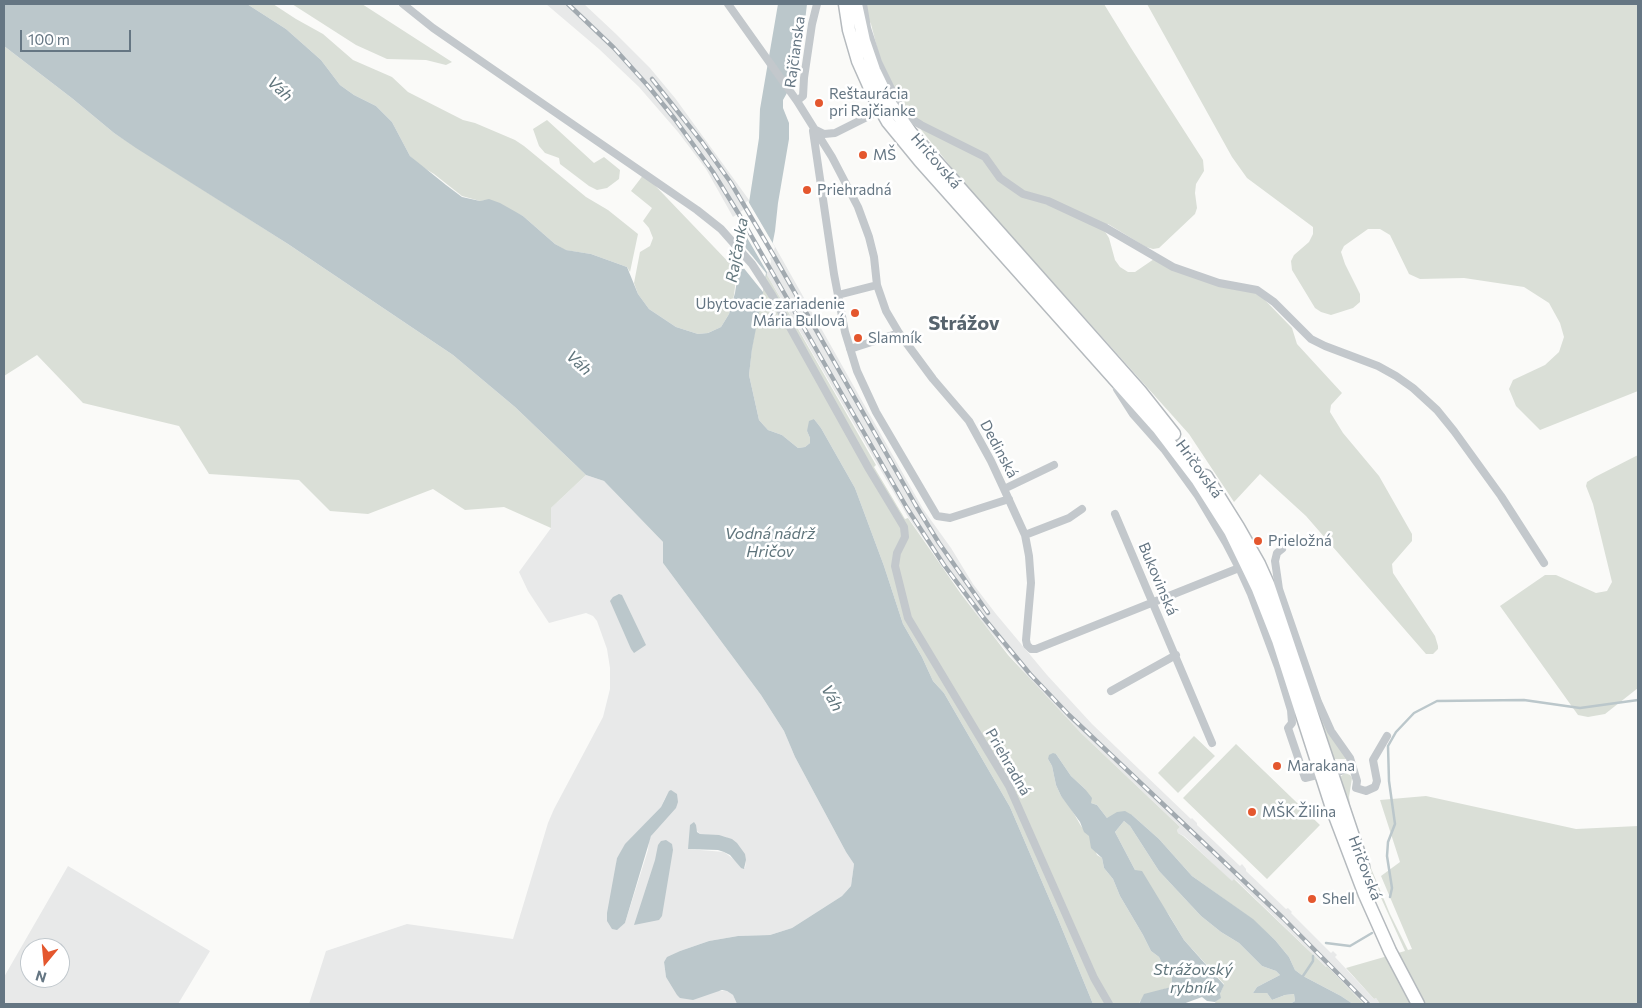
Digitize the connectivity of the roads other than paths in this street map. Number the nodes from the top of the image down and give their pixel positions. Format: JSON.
{"nodes":[{"id":1,"x":403,"y":4,"type":"edge"},
{"id":2,"x":728,"y":4,"type":"edge"},
{"id":3,"x":817,"y":4,"type":"edge"},
{"id":4,"x":845,"y":4,"type":"edge"},
{"id":5,"x":856,"y":4,"type":"edge"},
{"id":6,"x":863,"y":4,"type":"edge"},
{"id":7,"x":795,"y":98,"type":"junction"},
{"id":8,"x":881,"y":110,"type":"junction"},
{"id":9,"x":812,"y":128,"type":"junction"},
{"id":10,"x":877,"y":284,"type":"junction"},
{"id":11,"x":838,"y":295,"type":"junction"},
{"id":12,"x":899,"y":333,"type":"junction"},
{"id":13,"x":850,"y":349,"type":"junction"},
{"id":14,"x":1104,"y":369,"type":"junction"},
{"id":15,"x":1054,"y":465,"type":"dead end"},
{"id":16,"x":1004,"y":489,"type":"junction"},
{"id":17,"x":1009,"y":499,"type":"junction"},
{"id":18,"x":1082,"y":509,"type":"dead end"},
{"id":19,"x":1115,"y":514,"type":"dead end"},
{"id":20,"x":1026,"y":535,"type":"junction"},
{"id":21,"x":1282,"y":549,"type":"dead end"},
{"id":22,"x":1544,"y":563,"type":"dead end"},
{"id":23,"x":1239,"y":568,"type":"junction"},
{"id":24,"x":1153,"y":602,"type":"junction"},
{"id":25,"x":1176,"y":656,"type":"junction"},
{"id":26,"x":1111,"y":691,"type":"dead end"},
{"id":27,"x":1298,"y":721,"type":"junction"},
{"id":28,"x":1387,"y":736,"type":"dead end"},
{"id":29,"x":1212,"y":743,"type":"dead end"},
{"id":30,"x":1353,"y":767,"type":"junction"},
{"id":31,"x":1326,"y":774,"type":"junction"},
{"id":32,"x":1109,"y":1004,"type":"edge"},
{"id":33,"x":1418,"y":1004,"type":"edge"},
{"id":34,"x":1428,"y":1004,"type":"edge"}],
"edges":[{"from":1,"to":32,"type":"street","name":"Priehradná"},
{"from":2,"to":7,"type":"street"},
{"from":3,"to":7,"type":"street","name":"Rajčianska"},
{"from":4,"to":8,"type":"main road","name":"Hričovská"},
{"from":5,"to":31,"type":"main road","name":"Hričovská"},
{"from":6,"to":22,"type":"street","name":"Hričovská"},
{"from":7,"to":9,"type":"street"},
{"from":8,"to":9,"type":"street"},
{"from":8,"to":14,"type":"main road","name":"Hričovská"},
{"from":9,"to":10,"type":"street","name":"Dedinská"},
{"from":9,"to":11,"type":"street"},
{"from":10,"to":11,"type":"street"},
{"from":10,"to":12,"type":"street","name":"Dedinská"},
{"from":11,"to":13,"type":"street"},
{"from":12,"to":13,"type":"street"},
{"from":12,"to":16,"type":"street","name":"Dedinská"},
{"from":13,"to":17,"type":"street"},
{"from":14,"to":23,"type":"street","name":"Hričovská"},
{"from":14,"to":27,"type":"main road","name":"Hričovská"},
{"from":15,"to":16,"type":"street"},
{"from":16,"to":17,"type":"street","name":"Dedinská"},
{"from":17,"to":20,"type":"street","name":"Dedinská"},
{"from":18,"to":20,"type":"street"},
{"from":19,"to":24,"type":"street","name":"Bukovinská"},
{"from":20,"to":24,"type":"street","name":"Dedinská"},
{"from":21,"to":30,"type":"street"},
{"from":23,"to":24,"type":"street"},
{"from":23,"to":27,"type":"street","name":"Hričovská"},
{"from":24,"to":25,"type":"street","name":"Bukovinská"},
{"from":25,"to":26,"type":"street"},
{"from":25,"to":29,"type":"street","name":"Bukovinská"},
{"from":27,"to":31,"type":"main road","name":"Hričovská"},
{"from":27,"to":31,"type":"street","name":"Hričovská"},
{"from":28,"to":30,"type":"street"},
{"from":30,"to":31,"type":"street"},
{"from":31,"to":33,"type":"main road","name":"Hričovská"},
{"from":31,"to":34,"type":"main road","name":"Hričovská"}]}
